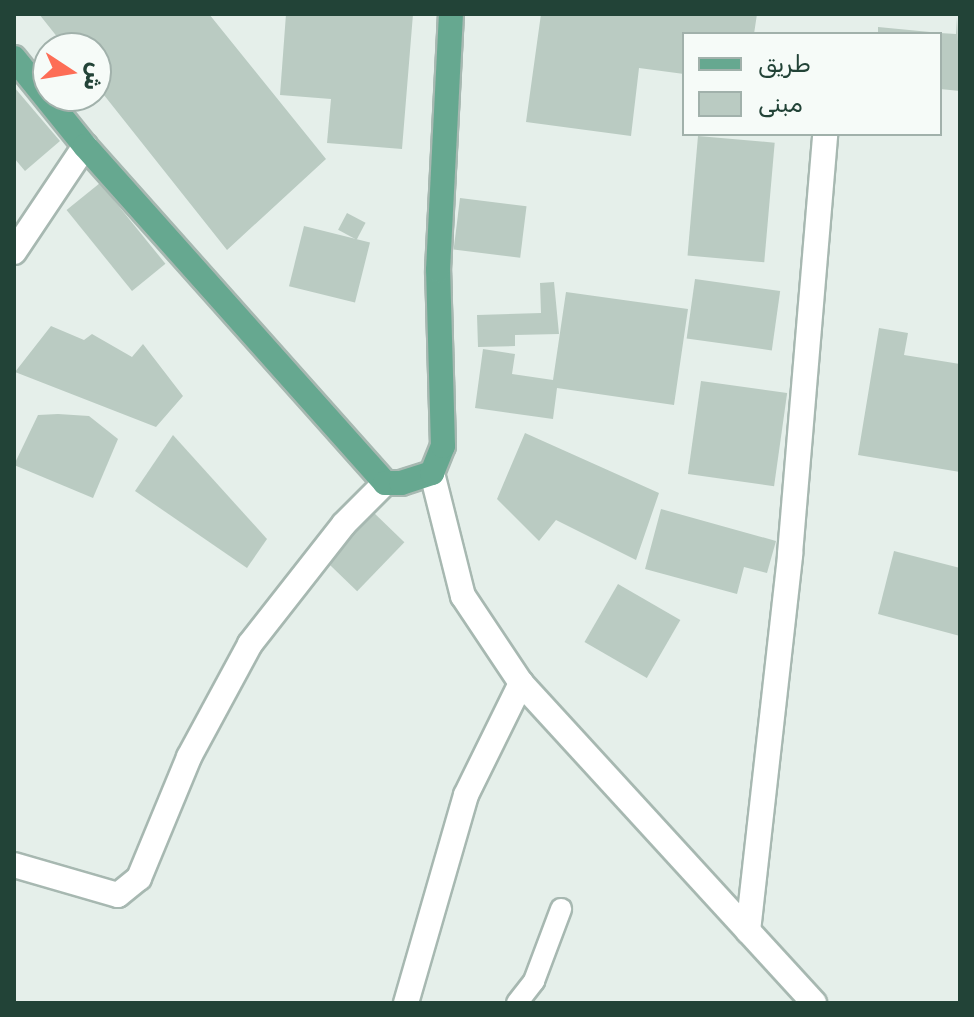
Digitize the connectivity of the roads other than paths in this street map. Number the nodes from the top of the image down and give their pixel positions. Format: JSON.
{"nodes":[{"id":1,"x":451,"y":14,"type":"edge"},
{"id":2,"x":14,"y":58,"type":"edge"},
{"id":3,"x":825,"y":136,"type":"edge"},
{"id":4,"x":85,"y":146,"type":"junction"},
{"id":5,"x":14,"y":252,"type":"edge"},
{"id":6,"x":432,"y":473,"type":"junction"},
{"id":7,"x":385,"y":483,"type":"junction"},
{"id":8,"x":521,"y":683,"type":"junction"},
{"id":9,"x":14,"y":865,"type":"edge"},
{"id":10,"x":561,"y":909,"type":"dead end"},
{"id":11,"x":748,"y":931,"type":"junction"},
{"id":12,"x":406,"y":1003,"type":"edge"},
{"id":13,"x":517,"y":1003,"type":"edge"},
{"id":14,"x":814,"y":1003,"type":"edge"}],
"edges":[{"from":1,"to":6,"type":"main road"},
{"from":2,"to":4,"type":"main road"},
{"from":3,"to":11,"type":"street"},
{"from":4,"to":5,"type":"street"},
{"from":4,"to":7,"type":"main road"},
{"from":6,"to":7,"type":"main road"},
{"from":6,"to":8,"type":"street"},
{"from":7,"to":9,"type":"street"},
{"from":8,"to":11,"type":"street"},
{"from":8,"to":12,"type":"street"},
{"from":10,"to":13,"type":"lane"},
{"from":11,"to":14,"type":"street"}]}
